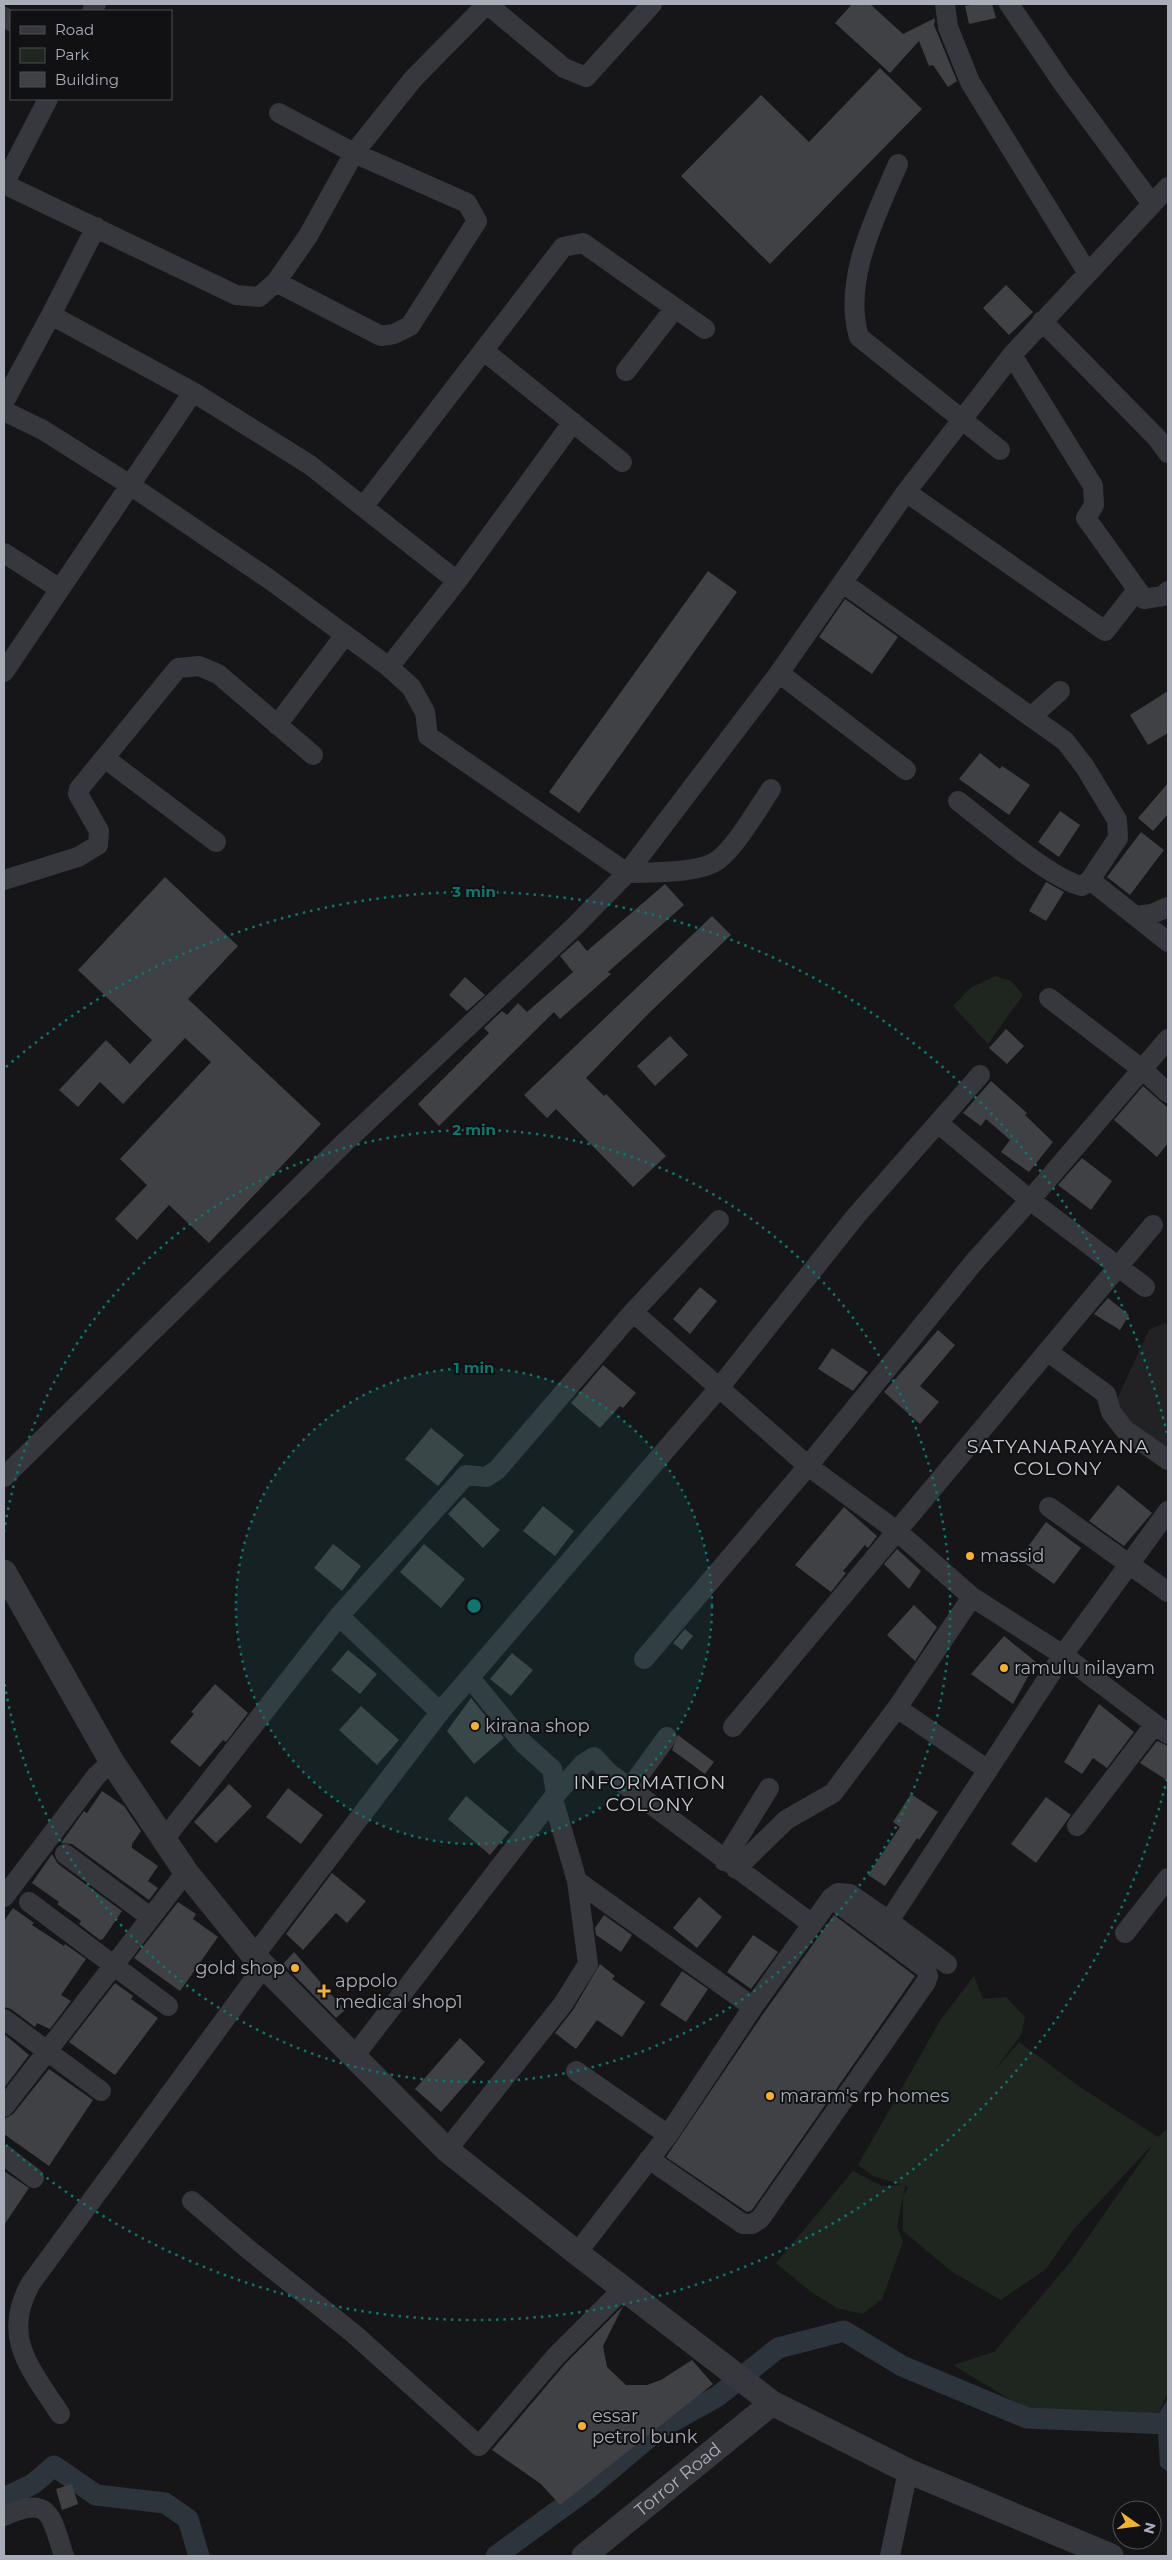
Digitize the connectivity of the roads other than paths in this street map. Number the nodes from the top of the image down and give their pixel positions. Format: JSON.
{"nodes":[{"id":1,"x":487,"y":4,"type":"edge"},
{"id":2,"x":652,"y":4,"type":"edge"},
{"id":3,"x":945,"y":4,"type":"edge"},
{"id":4,"x":1009,"y":4,"type":"edge"},
{"id":5,"x":47,"y":100,"type":"edge"},
{"id":6,"x":279,"y":113,"type":"dead end"},
{"id":7,"x":354,"y":153,"type":"junction"},
{"id":8,"x":898,"y":164,"type":"dead end"},
{"id":9,"x":4,"y":184,"type":"edge"},
{"id":10,"x":1168,"y":187,"type":"edge"},
{"id":11,"x":1152,"y":204,"type":"junction"},
{"id":12,"x":96,"y":227,"type":"junction"},
{"id":13,"x":1087,"y":272,"type":"junction"},
{"id":14,"x":276,"y":282,"type":"junction"},
{"id":15,"x":675,"y":308,"type":"junction"},
{"id":16,"x":51,"y":315,"type":"junction"},
{"id":17,"x":1042,"y":321,"type":"junction"},
{"id":18,"x":705,"y":329,"type":"dead end"},
{"id":19,"x":484,"y":351,"type":"junction"},
{"id":20,"x":1012,"y":354,"type":"junction"},
{"id":21,"x":626,"y":371,"type":"dead end"},
{"id":22,"x":193,"y":392,"type":"junction"},
{"id":23,"x":4,"y":402,"type":"edge"},
{"id":24,"x":4,"y":411,"type":"edge"},
{"id":25,"x":962,"y":421,"type":"junction"},
{"id":26,"x":573,"y":422,"type":"junction"},
{"id":27,"x":1000,"y":450,"type":"dead end"},
{"id":28,"x":1168,"y":453,"type":"edge"},
{"id":29,"x":622,"y":462,"type":"dead end"},
{"id":30,"x":130,"y":485,"type":"junction"},
{"id":31,"x":906,"y":492,"type":"junction"},
{"id":32,"x":363,"y":507,"type":"junction"},
{"id":33,"x":4,"y":552,"type":"edge"},
{"id":34,"x":457,"y":580,"type":"junction"},
{"id":35,"x":844,"y":583,"type":"junction"},
{"id":36,"x":60,"y":589,"type":"junction"},
{"id":37,"x":1137,"y":590,"type":"junction"},
{"id":38,"x":1168,"y":591,"type":"edge"},
{"id":39,"x":345,"y":634,"type":"junction"},
{"id":40,"x":389,"y":667,"type":"junction"},
{"id":41,"x":4,"y":672,"type":"edge"},
{"id":42,"x":778,"y":673,"type":"junction"},
{"id":43,"x":1060,"y":691,"type":"dead end"},
{"id":44,"x":1032,"y":716,"type":"junction"},
{"id":45,"x":277,"y":725,"type":"junction"},
{"id":46,"x":313,"y":755,"type":"dead end"},
{"id":47,"x":106,"y":759,"type":"junction"},
{"id":48,"x":906,"y":770,"type":"dead end"},
{"id":49,"x":771,"y":789,"type":"dead end"},
{"id":50,"x":958,"y":801,"type":"dead end"},
{"id":51,"x":216,"y":842,"type":"dead end"},
{"id":52,"x":627,"y":873,"type":"junction"},
{"id":53,"x":4,"y":880,"type":"edge"},
{"id":54,"x":1090,"y":880,"type":"junction"},
{"id":55,"x":1168,"y":907,"type":"edge"},
{"id":56,"x":1135,"y":916,"type":"junction"},
{"id":57,"x":1168,"y":942,"type":"edge"},
{"id":58,"x":1049,"y":998,"type":"dead end"},
{"id":59,"x":1168,"y":1039,"type":"edge"},
{"id":60,"x":1143,"y":1070,"type":"junction"},
{"id":61,"x":980,"y":1075,"type":"dead end"},
{"id":62,"x":1168,"y":1092,"type":"edge"},
{"id":63,"x":938,"y":1123,"type":"junction"},
{"id":64,"x":1030,"y":1200,"type":"junction"},
{"id":65,"x":719,"y":1220,"type":"dead end"},
{"id":66,"x":1153,"y":1225,"type":"dead end"},
{"id":67,"x":1119,"y":1267,"type":"junction"},
{"id":68,"x":1145,"y":1287,"type":"dead end"},
{"id":69,"x":634,"y":1312,"type":"junction"},
{"id":70,"x":1048,"y":1352,"type":"junction"},
{"id":71,"x":719,"y":1388,"type":"junction"},
{"id":72,"x":1168,"y":1460,"type":"edge"},
{"id":73,"x":808,"y":1466,"type":"junction"},
{"id":74,"x":4,"y":1477,"type":"edge"},
{"id":75,"x":1049,"y":1507,"type":"dead end"},
{"id":76,"x":1168,"y":1511,"type":"edge"},
{"id":77,"x":898,"y":1532,"type":"junction"},
{"id":78,"x":1129,"y":1564,"type":"junction"},
{"id":79,"x":4,"y":1572,"type":"edge"},
{"id":80,"x":1168,"y":1592,"type":"edge"},
{"id":81,"x":972,"y":1597,"type":"junction"},
{"id":82,"x":339,"y":1616,"type":"junction"},
{"id":83,"x":1063,"y":1655,"type":"junction"},
{"id":84,"x":644,"y":1659,"type":"dead end"},
{"id":85,"x":470,"y":1679,"type":"junction"},
{"id":86,"x":897,"y":1708,"type":"junction"},
{"id":87,"x":440,"y":1712,"type":"junction"},
{"id":88,"x":733,"y":1727,"type":"dead end"},
{"id":89,"x":1162,"y":1729,"type":"edge"},
{"id":90,"x":667,"y":1737,"type":"dead end"},
{"id":91,"x":112,"y":1762,"type":"junction"},
{"id":92,"x":988,"y":1770,"type":"junction"},
{"id":93,"x":630,"y":1788,"type":"junction"},
{"id":94,"x":769,"y":1788,"type":"dead end"},
{"id":95,"x":554,"y":1797,"type":"junction"},
{"id":96,"x":1077,"y":1826,"type":"dead end"},
{"id":97,"x":165,"y":1838,"type":"junction"},
{"id":98,"x":65,"y":1854,"type":"dead end"},
{"id":99,"x":730,"y":1865,"type":"junction"},
{"id":100,"x":186,"y":1872,"type":"junction"},
{"id":101,"x":1168,"y":1878,"type":"edge"},
{"id":102,"x":577,"y":1881,"type":"junction"},
{"id":103,"x":4,"y":1897,"type":"edge"},
{"id":104,"x":831,"y":1898,"type":"junction"},
{"id":105,"x":28,"y":1902,"type":"dead end"},
{"id":106,"x":150,"y":1917,"type":"junction"},
{"id":107,"x":889,"y":1921,"type":"junction"},
{"id":108,"x":812,"y":1924,"type":"junction"},
{"id":109,"x":1125,"y":1933,"type":"dead end"},
{"id":110,"x":259,"y":1961,"type":"junction"},
{"id":111,"x":947,"y":1964,"type":"dead end"},
{"id":112,"x":113,"y":1966,"type":"junction"},
{"id":113,"x":168,"y":2006,"type":"dead end"},
{"id":114,"x":753,"y":2007,"type":"junction"},
{"id":115,"x":4,"y":2019,"type":"edge"},
{"id":116,"x":47,"y":2051,"type":"junction"},
{"id":117,"x":355,"y":2055,"type":"junction"},
{"id":118,"x":576,"y":2071,"type":"dead end"},
{"id":119,"x":101,"y":2091,"type":"dead end"},
{"id":120,"x":4,"y":2107,"type":"edge"},
{"id":121,"x":668,"y":2135,"type":"junction"},
{"id":122,"x":447,"y":2150,"type":"junction"},
{"id":123,"x":4,"y":2155,"type":"edge"},
{"id":124,"x":649,"y":2159,"type":"junction"},
{"id":125,"x":34,"y":2178,"type":"dead end"},
{"id":126,"x":192,"y":2201,"type":"dead end"},
{"id":127,"x":577,"y":2253,"type":"junction"},
{"id":128,"x":624,"y":2288,"type":"junction"},
{"id":129,"x":772,"y":2403,"type":"junction"},
{"id":130,"x":60,"y":2414,"type":"dead end"},
{"id":131,"x":908,"y":2471,"type":"junction"},
{"id":132,"x":4,"y":2516,"type":"edge"},
{"id":133,"x":64,"y":2556,"type":"edge"},
{"id":134,"x":584,"y":2556,"type":"edge"},
{"id":135,"x":890,"y":2556,"type":"edge"},
{"id":136,"x":1111,"y":2556,"type":"edge"}],
"edges":[{"from":1,"to":2,"type":"street"},
{"from":1,"to":7,"type":"street"},
{"from":3,"to":13,"type":"street"},
{"from":4,"to":11,"type":"street"},
{"from":5,"to":9,"type":"street"},
{"from":6,"to":7,"type":"street"},
{"from":7,"to":14,"type":"street"},
{"from":7,"to":14,"type":"street"},
{"from":8,"to":25,"type":"street"},
{"from":9,"to":12,"type":"street"},
{"from":10,"to":11,"type":"street"},
{"from":11,"to":13,"type":"street"},
{"from":12,"to":14,"type":"street"},
{"from":12,"to":16,"type":"street"},
{"from":13,"to":17,"type":"street"},
{"from":15,"to":18,"type":"street"},
{"from":15,"to":19,"type":"street"},
{"from":15,"to":21,"type":"street"},
{"from":16,"to":22,"type":"street"},
{"from":16,"to":23,"type":"street"},
{"from":17,"to":20,"type":"street"},
{"from":17,"to":28,"type":"street"},
{"from":19,"to":26,"type":"street"},
{"from":19,"to":32,"type":"street"},
{"from":20,"to":25,"type":"street"},
{"from":20,"to":37,"type":"street"},
{"from":22,"to":30,"type":"street"},
{"from":22,"to":32,"type":"street"},
{"from":24,"to":30,"type":"street"},
{"from":25,"to":27,"type":"street"},
{"from":25,"to":31,"type":"street"},
{"from":26,"to":29,"type":"street"},
{"from":26,"to":34,"type":"street"},
{"from":30,"to":36,"type":"street"},
{"from":30,"to":39,"type":"street"},
{"from":31,"to":35,"type":"street"},
{"from":31,"to":37,"type":"street"},
{"from":32,"to":34,"type":"street"},
{"from":33,"to":36,"type":"street"},
{"from":34,"to":40,"type":"street"},
{"from":35,"to":42,"type":"street"},
{"from":35,"to":44,"type":"street"},
{"from":36,"to":41,"type":"street"},
{"from":37,"to":38,"type":"street"},
{"from":39,"to":40,"type":"street"},
{"from":39,"to":45,"type":"street"},
{"from":40,"to":52,"type":"street"},
{"from":42,"to":48,"type":"street"},
{"from":42,"to":52,"type":"street"},
{"from":43,"to":44,"type":"street"},
{"from":44,"to":54,"type":"street"},
{"from":45,"to":46,"type":"street"},
{"from":45,"to":47,"type":"street"},
{"from":47,"to":51,"type":"street"},
{"from":47,"to":53,"type":"street"},
{"from":49,"to":52,"type":"street"},
{"from":50,"to":54,"type":"street"},
{"from":52,"to":74,"type":"street"},
{"from":54,"to":56,"type":"street"},
{"from":55,"to":56,"type":"street"},
{"from":56,"to":57,"type":"street"},
{"from":58,"to":60,"type":"street"},
{"from":59,"to":60,"type":"street"},
{"from":60,"to":62,"type":"street"},
{"from":60,"to":64,"type":"street"},
{"from":61,"to":63,"type":"street"},
{"from":63,"to":64,"type":"street"},
{"from":63,"to":71,"type":"street"},
{"from":64,"to":67,"type":"street"},
{"from":64,"to":73,"type":"street"},
{"from":65,"to":69,"type":"street"},
{"from":66,"to":67,"type":"street"},
{"from":67,"to":68,"type":"street"},
{"from":67,"to":70,"type":"street"},
{"from":69,"to":71,"type":"street"},
{"from":69,"to":82,"type":"street"},
{"from":70,"to":72,"type":"street"},
{"from":70,"to":77,"type":"street"},
{"from":71,"to":73,"type":"street"},
{"from":71,"to":85,"type":"street"},
{"from":73,"to":77,"type":"street"},
{"from":73,"to":84,"type":"street"},
{"from":75,"to":78,"type":"street"},
{"from":76,"to":78,"type":"street"},
{"from":77,"to":81,"type":"street"},
{"from":77,"to":88,"type":"street"},
{"from":78,"to":80,"type":"street"},
{"from":78,"to":83,"type":"street"},
{"from":79,"to":91,"type":"street"},
{"from":81,"to":83,"type":"street"},
{"from":81,"to":86,"type":"street"},
{"from":82,"to":87,"type":"street"},
{"from":82,"to":97,"type":"street"},
{"from":83,"to":89,"type":"street"},
{"from":83,"to":92,"type":"street"},
{"from":85,"to":87,"type":"street"},
{"from":85,"to":95,"type":"street"},
{"from":86,"to":92,"type":"street"},
{"from":86,"to":99,"type":"street"},
{"from":87,"to":110,"type":"street"},
{"from":89,"to":96,"type":"street"},
{"from":90,"to":93,"type":"street"},
{"from":91,"to":97,"type":"street"},
{"from":91,"to":103,"type":"street"},
{"from":92,"to":107,"type":"street"},
{"from":93,"to":95,"type":"street"},
{"from":93,"to":99,"type":"street"},
{"from":94,"to":99,"type":"street"},
{"from":95,"to":102,"type":"street"},
{"from":95,"to":117,"type":"street"},
{"from":97,"to":100,"type":"street"},
{"from":98,"to":106,"type":"street"},
{"from":99,"to":108,"type":"street"},
{"from":100,"to":106,"type":"street"},
{"from":100,"to":110,"type":"street"},
{"from":101,"to":109,"type":"street"},
{"from":102,"to":114,"type":"street"},
{"from":102,"to":122,"type":"street"},
{"from":104,"to":107,"type":"street"},
{"from":104,"to":108,"type":"street"},
{"from":104,"to":124,"type":"street"},
{"from":105,"to":112,"type":"street"},
{"from":106,"to":112,"type":"street"},
{"from":107,"to":111,"type":"street"},
{"from":108,"to":114,"type":"street"},
{"from":110,"to":117,"type":"street"},
{"from":110,"to":130,"type":"street"},
{"from":112,"to":113,"type":"street"},
{"from":112,"to":116,"type":"street"},
{"from":114,"to":121,"type":"street"},
{"from":115,"to":116,"type":"street"},
{"from":116,"to":119,"type":"street"},
{"from":116,"to":120,"type":"street"},
{"from":117,"to":122,"type":"street"},
{"from":118,"to":121,"type":"street"},
{"from":121,"to":124,"type":"street"},
{"from":122,"to":127,"type":"street"},
{"from":123,"to":125,"type":"street"},
{"from":124,"to":127,"type":"street"},
{"from":126,"to":128,"type":"street"},
{"from":127,"to":128,"type":"street"},
{"from":128,"to":129,"type":"street"},
{"from":129,"to":131,"type":"street"},
{"from":129,"to":134,"type":"street","name":"Torror Road"},
{"from":131,"to":135,"type":"street"},
{"from":131,"to":136,"type":"street"},
{"from":132,"to":133,"type":"street"}]}
